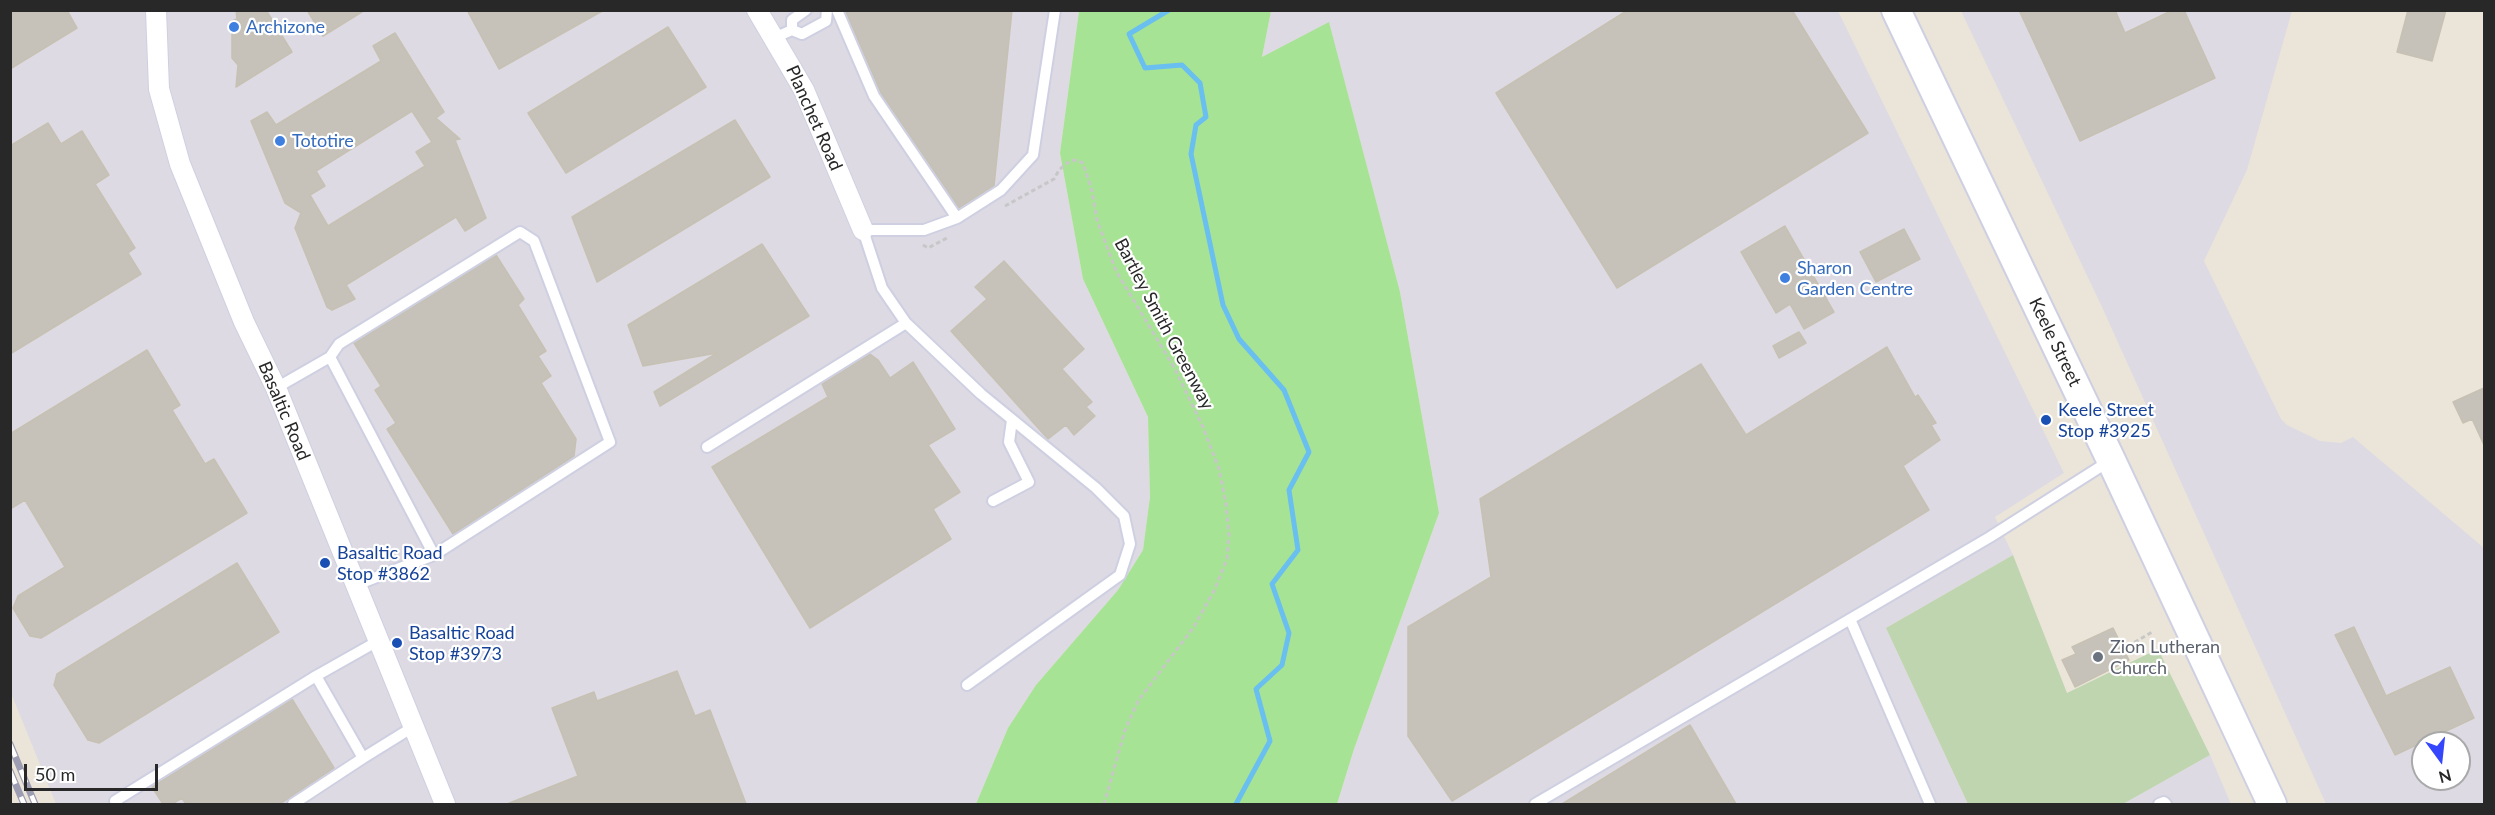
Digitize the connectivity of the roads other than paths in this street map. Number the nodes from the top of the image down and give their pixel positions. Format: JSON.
{"nodes":[{"id":1,"x":156,"y":10,"type":"edge"},
{"id":2,"x":757,"y":10,"type":"edge"},
{"id":3,"x":806,"y":10,"type":"edge"},
{"id":4,"x":827,"y":10,"type":"edge"},
{"id":5,"x":837,"y":10,"type":"edge"},
{"id":6,"x":1055,"y":10,"type":"edge"},
{"id":7,"x":1896,"y":10,"type":"edge"},
{"id":8,"x":783,"y":34,"type":"junction"},
{"id":9,"x":957,"y":218,"type":"junction"},
{"id":10,"x":863,"y":230,"type":"junction"},
{"id":11,"x":906,"y":323,"type":"junction"},
{"id":12,"x":330,"y":357,"type":"junction"},
{"id":13,"x":276,"y":388,"type":"junction"},
{"id":14,"x":1012,"y":420,"type":"junction"},
{"id":15,"x":707,"y":447,"type":"dead end"},
{"id":16,"x":2111,"y":460,"type":"junction"},
{"id":17,"x":993,"y":501,"type":"dead end"},
{"id":18,"x":434,"y":555,"type":"junction"},
{"id":19,"x":356,"y":585,"type":"junction"},
{"id":20,"x":1850,"y":620,"type":"junction"},
{"id":21,"x":378,"y":641,"type":"junction"},
{"id":22,"x":316,"y":676,"type":"junction"},
{"id":23,"x":968,"y":685,"type":"dead end"},
{"id":24,"x":413,"y":727,"type":"junction"},
{"id":25,"x":363,"y":758,"type":"junction"},
{"id":26,"x":117,"y":804,"type":"edge"},
{"id":27,"x":293,"y":804,"type":"edge"},
{"id":28,"x":445,"y":804,"type":"edge"},
{"id":29,"x":1535,"y":804,"type":"edge"},
{"id":30,"x":1930,"y":804,"type":"edge"},
{"id":31,"x":2159,"y":804,"type":"edge"},
{"id":32,"x":2166,"y":804,"type":"edge"},
{"id":33,"x":2272,"y":804,"type":"edge"}],
"edges":[{"from":1,"to":13,"type":"street","name":"Basaltic Road"},
{"from":2,"to":8,"type":"street","name":"Planchet Road"},
{"from":3,"to":8,"type":"lane"},
{"from":4,"to":8,"type":"lane"},
{"from":5,"to":9,"type":"lane"},
{"from":6,"to":9,"type":"lane"},
{"from":7,"to":16,"type":"main road","name":"Keele Street"},
{"from":8,"to":10,"type":"street","name":"Planchet Road"},
{"from":9,"to":10,"type":"lane"},
{"from":10,"to":11,"type":"lane"},
{"from":11,"to":14,"type":"lane"},
{"from":11,"to":15,"type":"lane"},
{"from":12,"to":13,"type":"lane"},
{"from":12,"to":18,"type":"lane"},
{"from":12,"to":18,"type":"lane"},
{"from":13,"to":19,"type":"street","name":"Basaltic Road"},
{"from":14,"to":17,"type":"lane"},
{"from":14,"to":23,"type":"lane"},
{"from":16,"to":20,"type":"lane"},
{"from":16,"to":33,"type":"main road","name":"Keele Street"},
{"from":18,"to":19,"type":"lane"},
{"from":19,"to":21,"type":"street","name":"Basaltic Road"},
{"from":20,"to":29,"type":"lane"},
{"from":20,"to":30,"type":"lane"},
{"from":21,"to":22,"type":"lane"},
{"from":21,"to":24,"type":"street","name":"Basaltic Road"},
{"from":22,"to":25,"type":"lane"},
{"from":22,"to":26,"type":"lane"},
{"from":24,"to":25,"type":"lane"},
{"from":24,"to":28,"type":"street","name":"Basaltic Road"},
{"from":25,"to":27,"type":"lane"},
{"from":31,"to":32,"type":"lane"}]}
